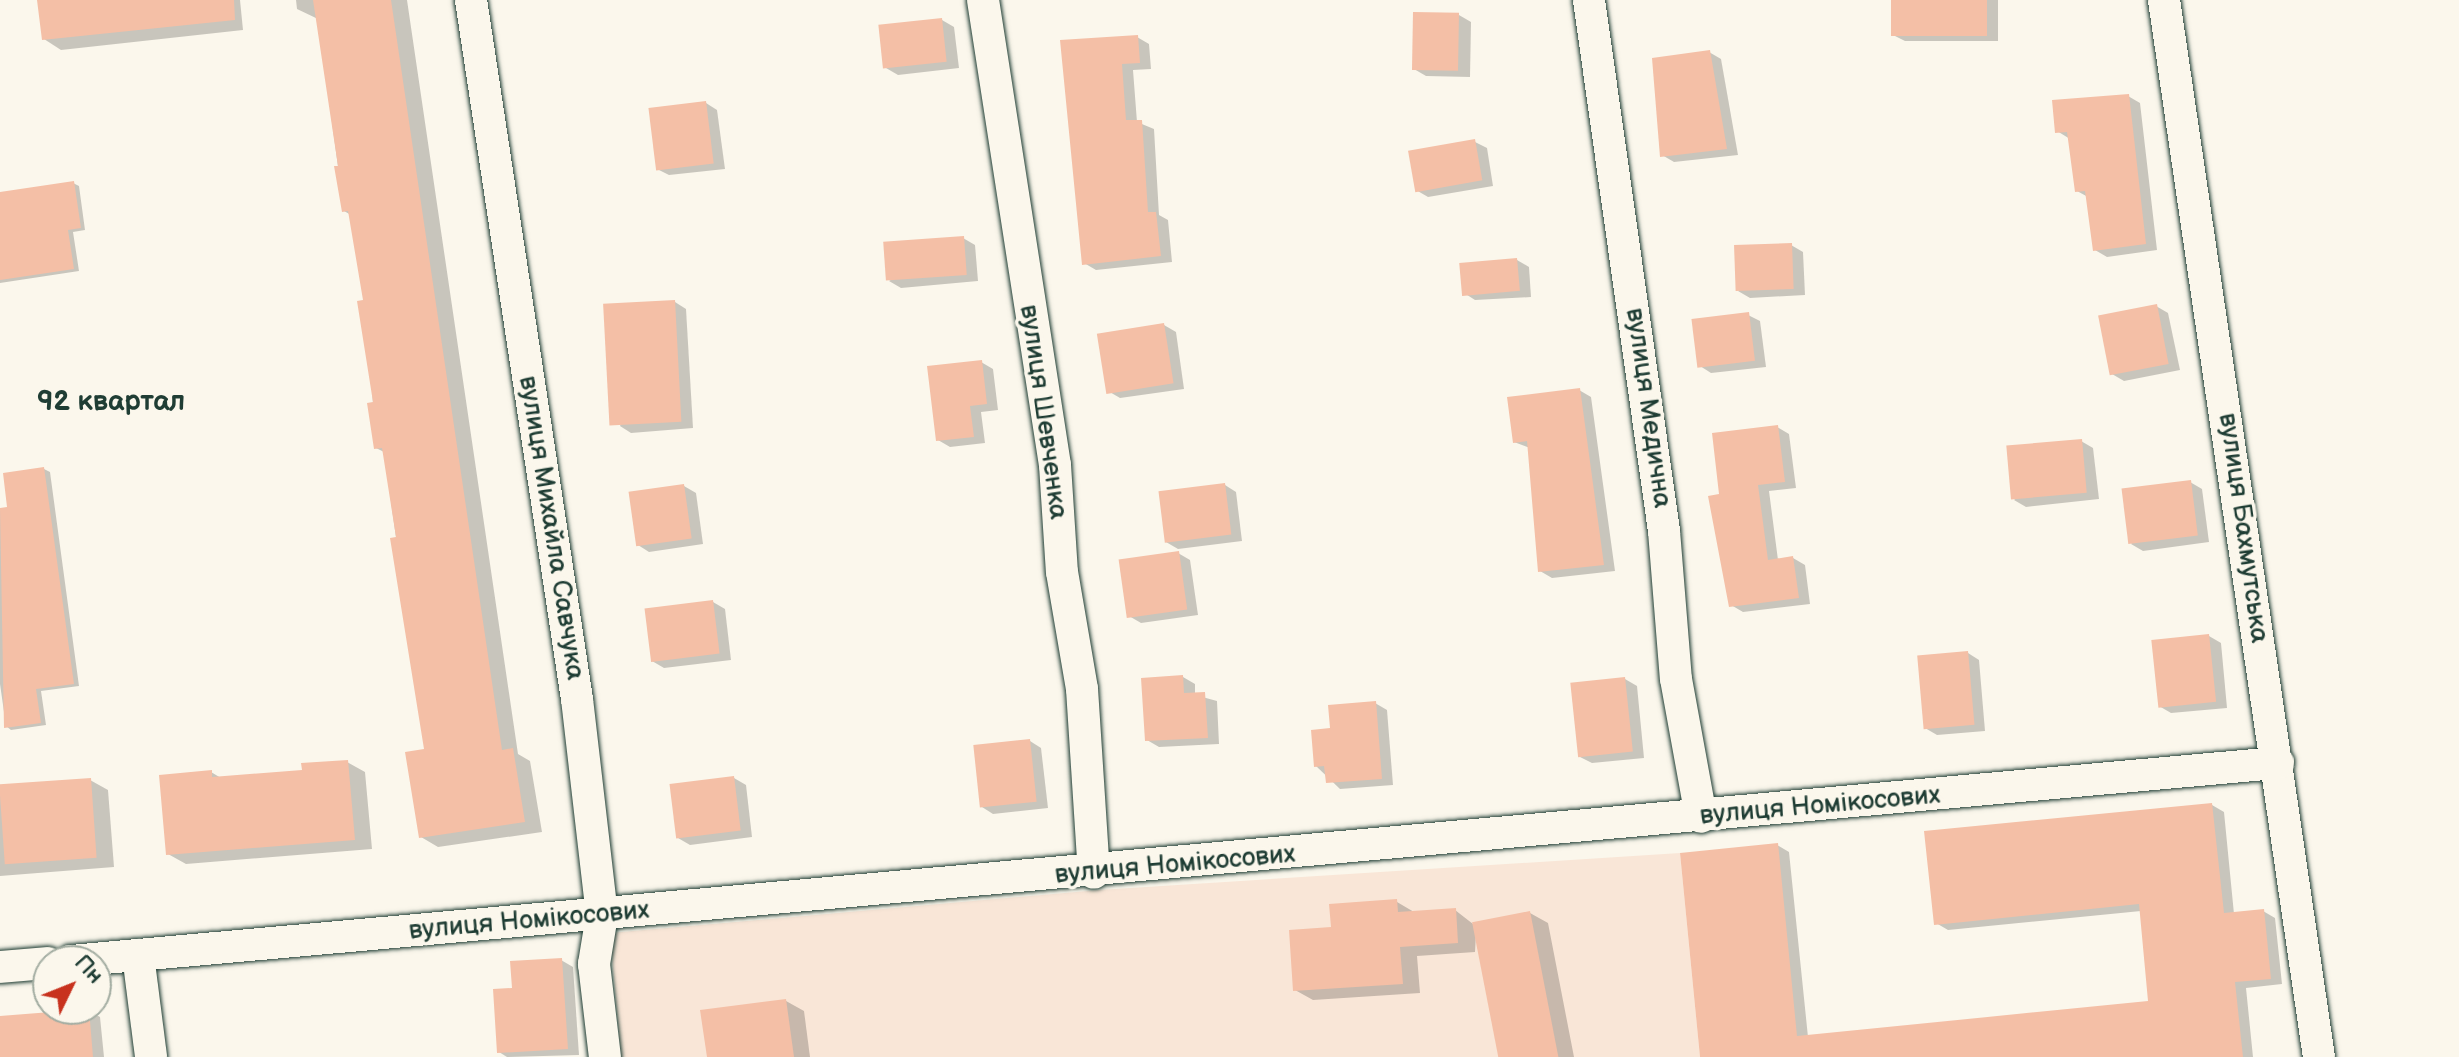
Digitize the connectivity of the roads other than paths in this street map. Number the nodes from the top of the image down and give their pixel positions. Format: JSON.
{"nodes":[{"id":1,"x":471,"y":0,"type":"edge"},
{"id":2,"x":983,"y":0,"type":"edge"},
{"id":3,"x":1589,"y":0,"type":"edge"},
{"id":4,"x":2164,"y":0,"type":"edge"},
{"id":5,"x":2278,"y":763,"type":"junction"},
{"id":6,"x":1701,"y":817,"type":"junction"},
{"id":7,"x":1094,"y":873,"type":"junction"},
{"id":8,"x":602,"y":915,"type":"junction"},
{"id":9,"x":138,"y":955,"type":"junction"},
{"id":10,"x":112,"y":957,"type":"edge"},
{"id":11,"x":32,"y":964,"type":"edge"},
{"id":12,"x":0,"y":967,"type":"edge"},
{"id":13,"x":151,"y":1057,"type":"edge"},
{"id":14,"x":605,"y":1057,"type":"edge"},
{"id":15,"x":2319,"y":1057,"type":"edge"}],
"edges":[{"from":1,"to":8,"type":"street","name":"вулиця Михайла Савчука"},
{"from":2,"to":7,"type":"street","name":"вулиця Шевченка"},
{"from":3,"to":6,"type":"street","name":"вулиця Медична"},
{"from":4,"to":5,"type":"street","name":"вулиця Бахмутська"},
{"from":5,"to":6,"type":"street","name":"вулиця Номікосових"},
{"from":5,"to":15,"type":"street","name":"вулиця Бахмутська"},
{"from":6,"to":7,"type":"street","name":"вулиця Номікосових"},
{"from":7,"to":8,"type":"street","name":"вулиця Номікосових"},
{"from":8,"to":9,"type":"street","name":"вулиця Номікосових"},
{"from":8,"to":14,"type":"street","name":"вулиця Михайла Савчука"},
{"from":9,"to":10,"type":"street","name":"вулиця Номікосових"},
{"from":9,"to":13,"type":"street"},
{"from":11,"to":12,"type":"street"}]}
